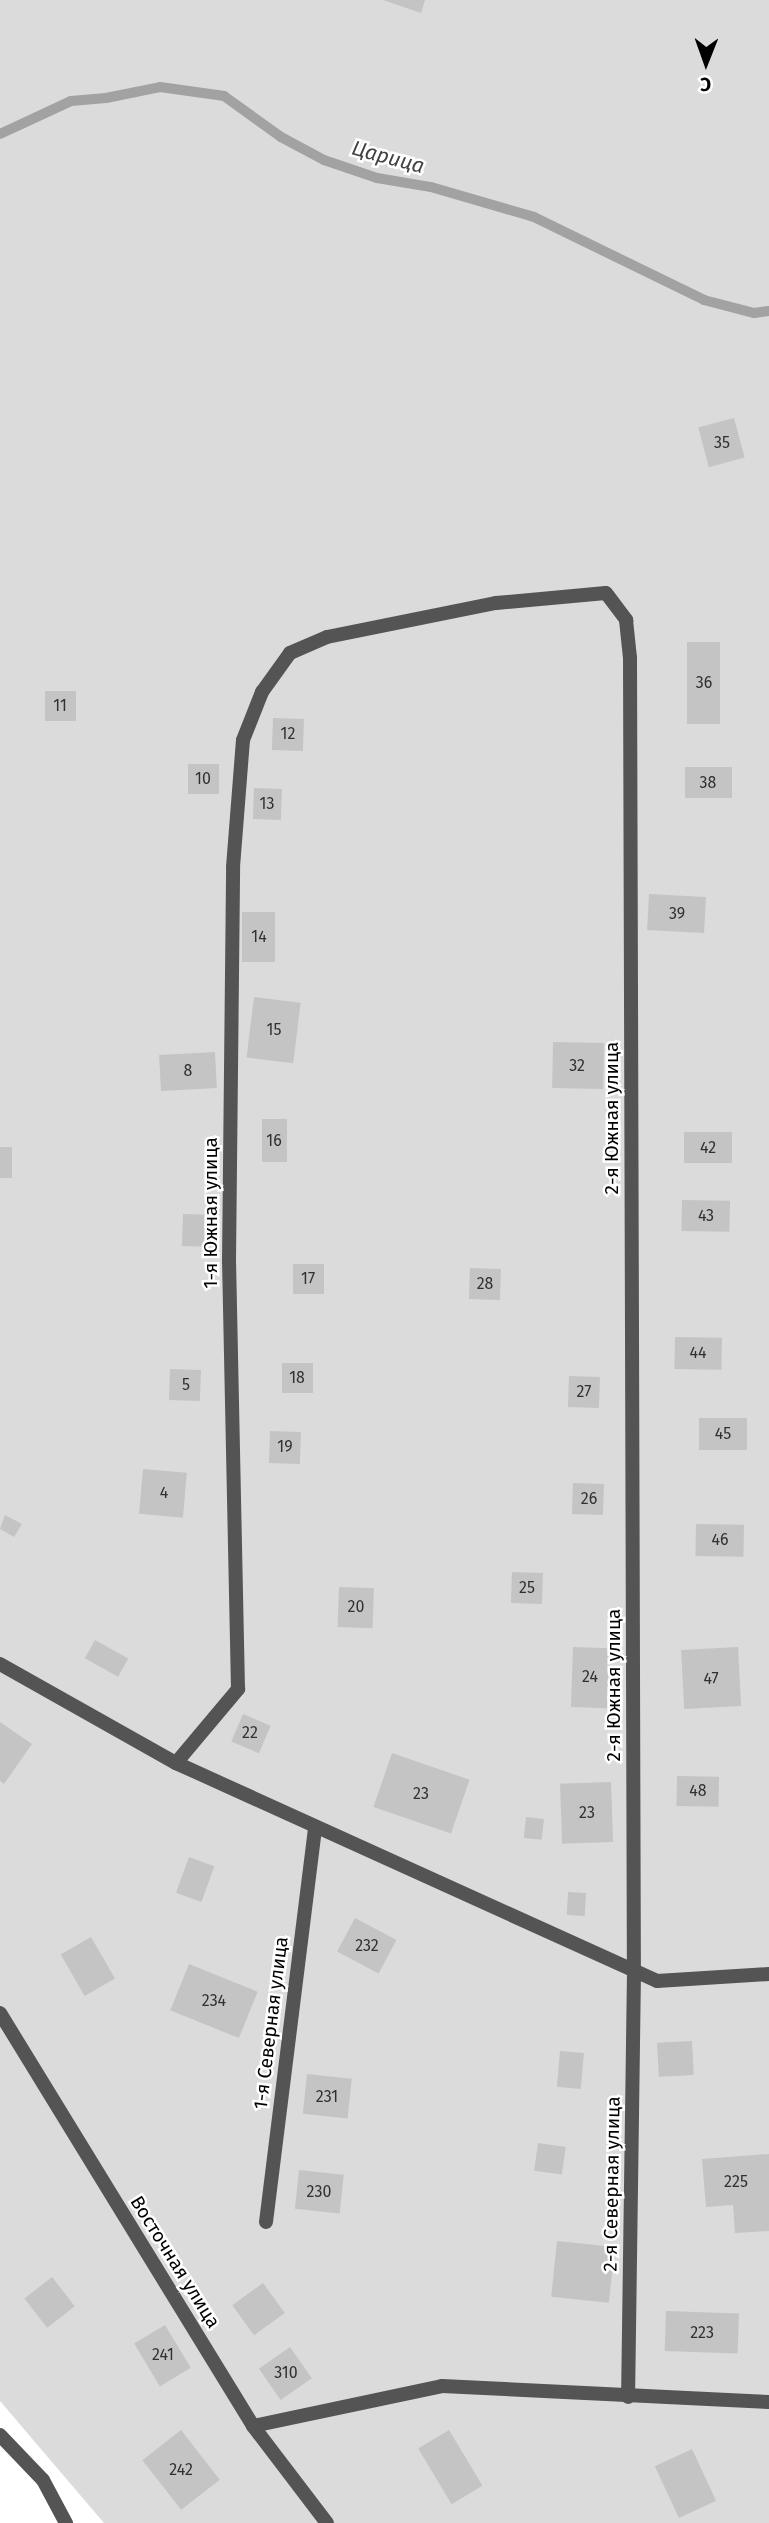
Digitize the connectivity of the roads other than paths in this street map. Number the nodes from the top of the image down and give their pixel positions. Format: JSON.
{"nodes":[{"id":1,"x":290,"y":653,"type":"joint"},
{"id":2,"x":0,"y":1664,"type":"edge"},
{"id":3,"x":176,"y":1763,"type":"junction"},
{"id":4,"x":315,"y":1828,"type":"junction"},
{"id":5,"x":634,"y":1972,"type":"junction"},
{"id":6,"x":769,"y":1974,"type":"edge"},
{"id":7,"x":0,"y":2013,"type":"edge"},
{"id":8,"x":266,"y":2222,"type":"dead end"},
{"id":9,"x":628,"y":2397,"type":"junction"},
{"id":10,"x":769,"y":2402,"type":"edge"},
{"id":11,"x":253,"y":2426,"type":"junction"},
{"id":12,"x":0,"y":2435,"type":"edge"},
{"id":13,"x":66,"y":2523,"type":"edge"},
{"id":14,"x":327,"y":2523,"type":"edge"}],
"edges":[{"from":1,"to":3,"type":"street","name":"1-я Южная улица"},
{"from":1,"to":5,"type":"street","name":"2-я Южная улица"},
{"from":2,"to":3,"type":"street"},
{"from":3,"to":4,"type":"street"},
{"from":4,"to":5,"type":"street"},
{"from":4,"to":8,"type":"street","name":"1-я Северная улица"},
{"from":5,"to":6,"type":"street"},
{"from":5,"to":9,"type":"street","name":"2-я Северная улица"},
{"from":7,"to":11,"type":"street","name":"Восточная улица"},
{"from":9,"to":10,"type":"street"},
{"from":9,"to":11,"type":"street"},
{"from":11,"to":14,"type":"street","name":"Восточная улица"},
{"from":12,"to":13,"type":"street"}]}
